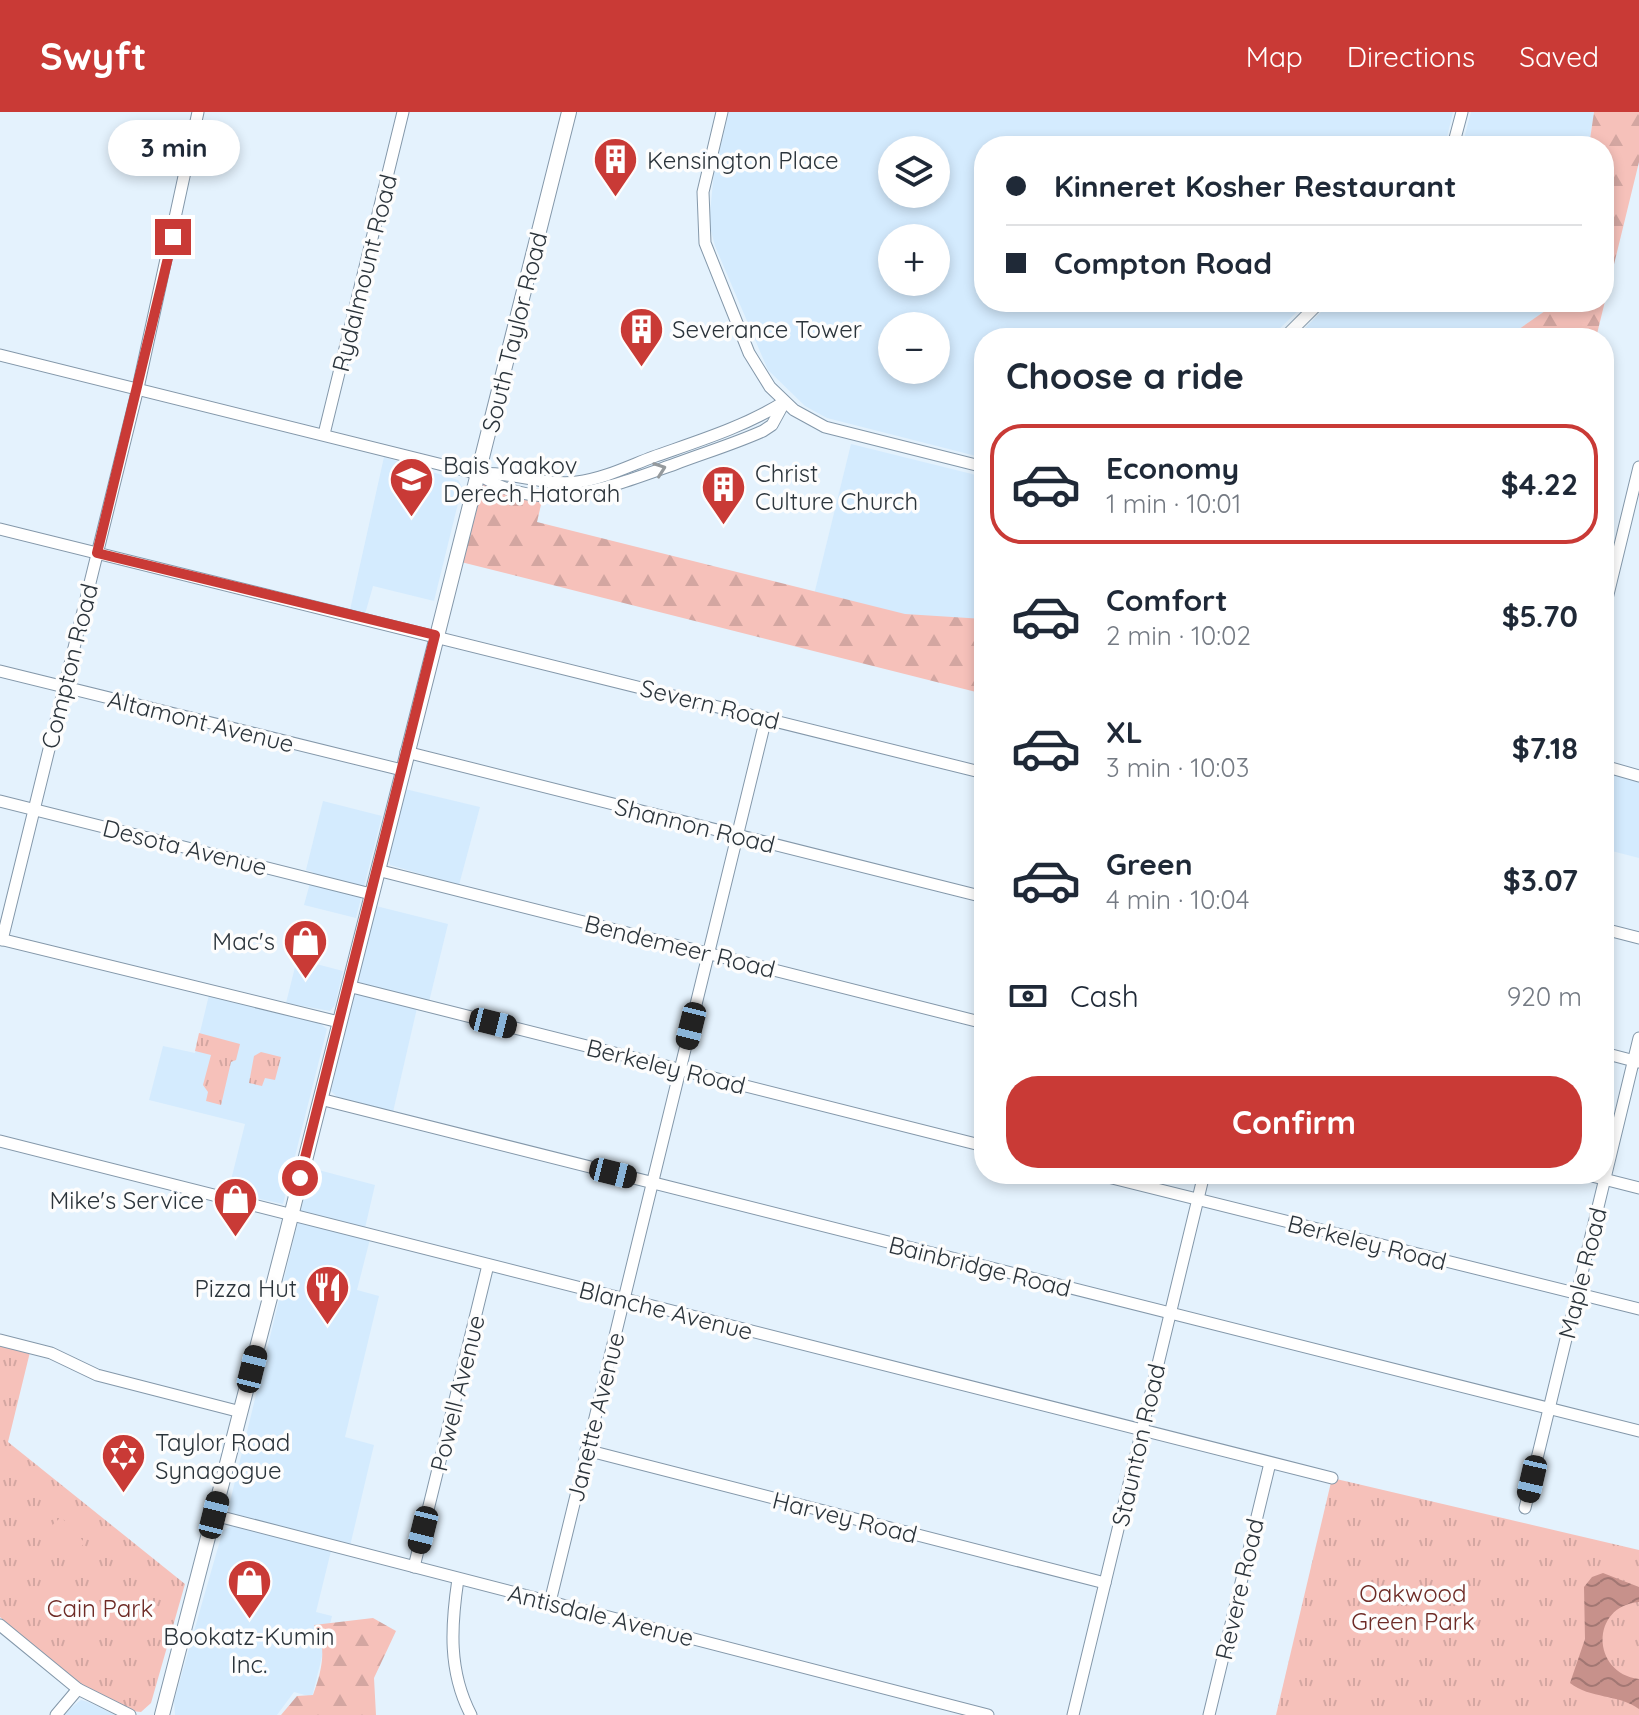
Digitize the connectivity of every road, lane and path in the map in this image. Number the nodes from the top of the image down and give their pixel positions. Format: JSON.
{"nodes":[{"id":1,"x":198,"y":112,"type":"edge"},
{"id":2,"x":403,"y":112,"type":"edge"},
{"id":3,"x":569,"y":112,"type":"edge"},
{"id":4,"x":722,"y":112,"type":"edge"},
{"id":5,"x":1462,"y":112,"type":"edge"},
{"id":6,"x":1456,"y":136,"type":"edge"},
{"id":7,"x":1310,"y":312,"type":"edge"},
{"id":8,"x":1294,"y":328,"type":"edge"},
{"id":9,"x":0,"y":355,"type":"edge"},
{"id":10,"x":138,"y":388,"type":"junction"},
{"id":11,"x":784,"y":402,"type":"junction"},
{"id":12,"x":324,"y":434,"type":"junction"},
{"id":13,"x":974,"y":465,"type":"edge"},
{"id":14,"x":1639,"y":467,"type":"edge"},
{"id":15,"x":479,"y":474,"type":"junction"},
{"id":16,"x":0,"y":529,"type":"edge"},
{"id":17,"x":97,"y":553,"type":"junction"},
{"id":18,"x":1614,"y":570,"type":"edge"},
{"id":19,"x":435,"y":635,"type":"junction"},
{"id":20,"x":0,"y":671,"type":"edge"},
{"id":21,"x":64,"y":687,"type":"junction"},
{"id":22,"x":766,"y":718,"type":"junction"},
{"id":23,"x":406,"y":752,"type":"junction"},
{"id":24,"x":1614,"y":769,"type":"edge"},
{"id":25,"x":402,"y":770,"type":"junction"},
{"id":26,"x":974,"y":770,"type":"edge"},
{"id":27,"x":1639,"y":776,"type":"edge"},
{"id":28,"x":0,"y":801,"type":"edge"},
{"id":29,"x":34,"y":810,"type":"junction"},
{"id":30,"x":737,"y":835,"type":"junction"},
{"id":31,"x":377,"y":870,"type":"junction"},
{"id":32,"x":371,"y":894,"type":"junction"},
{"id":33,"x":974,"y":894,"type":"edge"},
{"id":34,"x":1614,"y":932,"type":"edge"},
{"id":35,"x":1639,"y":938,"type":"edge"},
{"id":36,"x":1,"y":939,"type":"edge"},
{"id":37,"x":709,"y":953,"type":"junction"},
{"id":38,"x":348,"y":986,"type":"junction"},
{"id":39,"x":974,"y":1020,"type":"edge"},
{"id":40,"x":339,"y":1022,"type":"junction"},
{"id":41,"x":1639,"y":1038,"type":"edge"},
{"id":42,"x":1614,"y":1056,"type":"edge"},
{"id":43,"x":1636,"y":1062,"type":"edge"},
{"id":44,"x":680,"y":1069,"type":"junction"},
{"id":45,"x":320,"y":1099,"type":"junction"},
{"id":46,"x":0,"y":1141,"type":"edge"},
{"id":47,"x":974,"y":1143,"type":"edge"},
{"id":48,"x":1614,"y":1145,"type":"edge"},
{"id":49,"x":1614,"y":1181,"type":"edge"},
{"id":50,"x":651,"y":1183,"type":"junction"},
{"id":51,"x":1136,"y":1184,"type":"edge"},
{"id":52,"x":1201,"y":1184,"type":"edge"},
{"id":53,"x":1604,"y":1184,"type":"edge"},
{"id":54,"x":1639,"y":1188,"type":"edge"},
{"id":55,"x":1197,"y":1199,"type":"junction"},
{"id":56,"x":292,"y":1214,"type":"junction"},
{"id":57,"x":488,"y":1265,"type":"junction"},
{"id":58,"x":1576,"y":1294,"type":"junction"},
{"id":59,"x":624,"y":1299,"type":"junction"},
{"id":60,"x":1639,"y":1309,"type":"edge"},
{"id":61,"x":1169,"y":1313,"type":"junction"},
{"id":62,"x":0,"y":1340,"type":"edge"},
{"id":63,"x":1549,"y":1409,"type":"junction"},
{"id":64,"x":241,"y":1412,"type":"junction"},
{"id":65,"x":1639,"y":1431,"type":"edge"},
{"id":66,"x":1142,"y":1432,"type":"junction"},
{"id":67,"x":586,"y":1450,"type":"junction"},
{"id":68,"x":1270,"y":1463,"type":"junction"},
{"id":69,"x":1332,"y":1478,"type":"dead end"},
{"id":70,"x":1525,"y":1508,"type":"dead end"},
{"id":71,"x":214,"y":1515,"type":"junction"},
{"id":72,"x":414,"y":1567,"type":"junction"},
{"id":73,"x":458,"y":1579,"type":"junction"},
{"id":74,"x":1105,"y":1583,"type":"junction"},
{"id":75,"x":550,"y":1602,"type":"junction"},
{"id":76,"x":0,"y":1625,"type":"edge"},
{"id":77,"x":78,"y":1689,"type":"junction"},
{"id":78,"x":56,"y":1715,"type":"edge"},
{"id":79,"x":130,"y":1715,"type":"edge"},
{"id":80,"x":162,"y":1715,"type":"edge"},
{"id":81,"x":471,"y":1715,"type":"edge"},
{"id":82,"x":988,"y":1715,"type":"edge"},
{"id":83,"x":1073,"y":1715,"type":"edge"},
{"id":84,"x":1209,"y":1715,"type":"edge"}],
"edges":[{"from":1,"to":10,"type":"street","name":"Compton Road"},
{"from":2,"to":12,"type":"street","name":"Rydalmount Road"},
{"from":3,"to":15,"type":"main road","name":"South Taylor Road"},
{"from":4,"to":11,"type":"street"},
{"from":5,"to":6,"type":"street"},
{"from":7,"to":8,"type":"street"},
{"from":9,"to":10,"type":"street"},
{"from":10,"to":12,"type":"street"},
{"from":10,"to":17,"type":"street","name":"Compton Road"},
{"from":11,"to":13,"type":"street"},
{"from":11,"to":15,"type":"street"},
{"from":12,"to":15,"type":"street"},
{"from":14,"to":18,"type":"street"},
{"from":15,"to":19,"type":"main road","name":"South Taylor Road"},
{"from":16,"to":17,"type":"street","name":"Severn Road"},
{"from":17,"to":19,"type":"street","name":"Severn Road"},
{"from":17,"to":21,"type":"street","name":"Compton Road"},
{"from":19,"to":22,"type":"street","name":"Severn Road"},
{"from":19,"to":23,"type":"main road","name":"South Taylor Road"},
{"from":20,"to":21,"type":"street","name":"Altamont Avenue"},
{"from":21,"to":25,"type":"street","name":"Altamont Avenue"},
{"from":21,"to":29,"type":"street","name":"Compton Road"},
{"from":22,"to":26,"type":"street","name":"Severn Road"},
{"from":22,"to":30,"type":"street","name":"Janette Avenue"},
{"from":23,"to":25,"type":"main road","name":"South Taylor Road"},
{"from":23,"to":30,"type":"street","name":"Shannon Road"},
{"from":24,"to":27,"type":"street"},
{"from":25,"to":31,"type":"main road","name":"South Taylor Road"},
{"from":28,"to":29,"type":"street","name":"Desota Avenue"},
{"from":29,"to":32,"type":"street","name":"Desota Avenue"},
{"from":29,"to":36,"type":"street","name":"Compton Road"},
{"from":30,"to":33,"type":"street","name":"Shannon Road"},
{"from":30,"to":37,"type":"street","name":"Janette Avenue"},
{"from":31,"to":32,"type":"main road","name":"South Taylor Road"},
{"from":31,"to":37,"type":"street","name":"Bendemeer Road"},
{"from":32,"to":38,"type":"main road","name":"South Taylor Road"},
{"from":34,"to":35,"type":"street"},
{"from":36,"to":40,"type":"street"},
{"from":37,"to":39,"type":"street","name":"Bendemeer Road"},
{"from":37,"to":44,"type":"street","name":"Janette Avenue"},
{"from":38,"to":40,"type":"main road","name":"South Taylor Road"},
{"from":38,"to":44,"type":"street","name":"Berkeley Road"},
{"from":40,"to":45,"type":"main road","name":"South Taylor Road"},
{"from":41,"to":43,"type":"street","name":"Maple Road"},
{"from":42,"to":43,"type":"street"},
{"from":43,"to":48,"type":"street","name":"Maple Road"},
{"from":44,"to":47,"type":"street","name":"Berkeley Road"},
{"from":44,"to":50,"type":"street","name":"Janette Avenue"},
{"from":45,"to":50,"type":"street","name":"Bainbridge Road"},
{"from":45,"to":56,"type":"main road","name":"South Taylor Road"},
{"from":46,"to":56,"type":"street","name":"Blanche Avenue"},
{"from":49,"to":54,"type":"street"},
{"from":50,"to":59,"type":"street","name":"Janette Avenue"},
{"from":50,"to":61,"type":"street","name":"Bainbridge Road"},
{"from":51,"to":55,"type":"street","name":"Berkeley Road"},
{"from":52,"to":55,"type":"street","name":"Staunton Road"},
{"from":53,"to":58,"type":"street","name":"Maple Road"},
{"from":55,"to":58,"type":"street","name":"Berkeley Road"},
{"from":55,"to":61,"type":"street","name":"Staunton Road"},
{"from":56,"to":57,"type":"street","name":"Blanche Avenue"},
{"from":56,"to":64,"type":"main road","name":"South Taylor Road"},
{"from":57,"to":59,"type":"street","name":"Blanche Avenue"},
{"from":57,"to":72,"type":"street","name":"Powell Avenue"},
{"from":58,"to":60,"type":"street","name":"Berkeley Road"},
{"from":58,"to":63,"type":"street","name":"Maple Road"},
{"from":59,"to":66,"type":"street","name":"Blanche Avenue"},
{"from":59,"to":67,"type":"street","name":"Janette Avenue"},
{"from":61,"to":63,"type":"street","name":"Bainbridge Road"},
{"from":61,"to":66,"type":"street","name":"Staunton Road"},
{"from":62,"to":64,"type":"street"},
{"from":63,"to":65,"type":"street","name":"Bainbridge Road"},
{"from":63,"to":70,"type":"street","name":"Maple Road"},
{"from":64,"to":71,"type":"main road","name":"South Taylor Road"},
{"from":66,"to":68,"type":"street","name":"Blanche Avenue"},
{"from":66,"to":74,"type":"street","name":"Staunton Road"},
{"from":67,"to":74,"type":"street","name":"Harvey Road"},
{"from":67,"to":75,"type":"street","name":"Janette Avenue"},
{"from":68,"to":69,"type":"street","name":"Blanche Avenue"},
{"from":68,"to":84,"type":"street","name":"Revere Road"},
{"from":71,"to":72,"type":"street","name":"Antisdale Avenue"},
{"from":71,"to":80,"type":"main road","name":"South Taylor Road"},
{"from":72,"to":73,"type":"street","name":"Antisdale Avenue"},
{"from":73,"to":75,"type":"street","name":"Antisdale Avenue"},
{"from":73,"to":81,"type":"street"},
{"from":74,"to":83,"type":"street","name":"Staunton Road"},
{"from":75,"to":82,"type":"street","name":"Antisdale Avenue"},
{"from":76,"to":77,"type":"street"},
{"from":77,"to":78,"type":"street"},
{"from":77,"to":79,"type":"street"}]}
